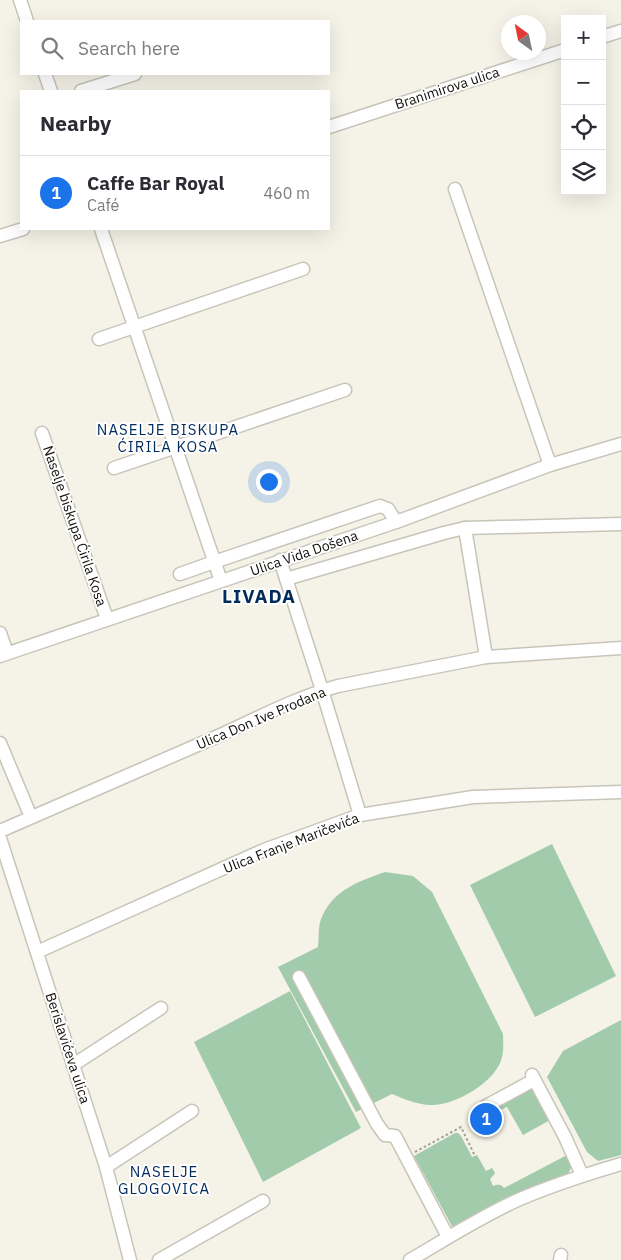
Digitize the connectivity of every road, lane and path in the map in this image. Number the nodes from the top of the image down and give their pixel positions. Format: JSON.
{"nodes":[{"id":1,"x":20,"y":0,"type":"edge"},
{"id":2,"x":27,"y":20,"type":"edge"},
{"id":3,"x":621,"y":32,"type":"edge"},
{"id":4,"x":606,"y":37,"type":"edge"},
{"id":5,"x":561,"y":51,"type":"edge"},
{"id":6,"x":45,"y":75,"type":"edge"},
{"id":7,"x":132,"y":75,"type":"edge"},
{"id":8,"x":50,"y":90,"type":"edge"},
{"id":9,"x":84,"y":90,"type":"edge"},
{"id":10,"x":330,"y":128,"type":"edge"},
{"id":11,"x":455,"y":189,"type":"dead end"},
{"id":12,"x":20,"y":230,"type":"edge"},
{"id":13,"x":102,"y":230,"type":"edge"},
{"id":14,"x":0,"y":236,"type":"edge"},
{"id":15,"x":303,"y":269,"type":"dead end"},
{"id":16,"x":135,"y":326,"type":"junction"},
{"id":17,"x":99,"y":339,"type":"dead end"},
{"id":18,"x":345,"y":390,"type":"dead end"},
{"id":19,"x":42,"y":433,"type":"dead end"},
{"id":20,"x":621,"y":444,"type":"edge"},
{"id":21,"x":176,"y":448,"type":"junction"},
{"id":22,"x":550,"y":465,"type":"junction"},
{"id":23,"x":114,"y":468,"type":"dead end"},
{"id":24,"x":396,"y":522,"type":"junction"},
{"id":25,"x":621,"y":524,"type":"edge"},
{"id":26,"x":465,"y":528,"type":"junction"},
{"id":27,"x":280,"y":560,"type":"junction"},
{"id":28,"x":214,"y":562,"type":"junction"},
{"id":29,"x":180,"y":574,"type":"dead end"},
{"id":30,"x":286,"y":579,"type":"junction"},
{"id":31,"x":221,"y":581,"type":"junction"},
{"id":32,"x":107,"y":618,"type":"junction"},
{"id":33,"x":0,"y":633,"type":"edge"},
{"id":34,"x":621,"y":648,"type":"edge"},
{"id":35,"x":4,"y":654,"type":"edge"},
{"id":36,"x":486,"y":657,"type":"junction"},
{"id":37,"x":322,"y":690,"type":"junction"},
{"id":38,"x":0,"y":743,"type":"edge"},
{"id":39,"x":621,"y":792,"type":"edge"},
{"id":40,"x":360,"y":815,"type":"junction"},
{"id":41,"x":31,"y":817,"type":"junction"},
{"id":42,"x":0,"y":831,"type":"edge"},
{"id":43,"x":0,"y":838,"type":"edge"},
{"id":44,"x":36,"y":952,"type":"junction"},
{"id":45,"x":299,"y":976,"type":"dead end"},
{"id":46,"x":161,"y":1008,"type":"dead end"},
{"id":47,"x":73,"y":1065,"type":"junction"},
{"id":48,"x":486,"y":1106,"type":"dead end"},
{"id":49,"x":192,"y":1111,"type":"dead end"},
{"id":50,"x":476,"y":1156,"type":"dead end"},
{"id":51,"x":407,"y":1157,"type":"junction"},
{"id":52,"x":621,"y":1164,"type":"edge"},
{"id":53,"x":106,"y":1167,"type":"junction"},
{"id":54,"x":582,"y":1175,"type":"junction"},
{"id":55,"x":263,"y":1201,"type":"dead end"},
{"id":56,"x":448,"y":1237,"type":"junction"},
{"id":57,"x":130,"y":1260,"type":"edge"},
{"id":58,"x":159,"y":1260,"type":"edge"},
{"id":59,"x":410,"y":1260,"type":"edge"}],
"edges":[{"from":1,"to":2,"type":"street"},
{"from":3,"to":4,"type":"street"},
{"from":5,"to":10,"type":"street","name":"Branimirova ulica"},
{"from":6,"to":8,"type":"street"},
{"from":7,"to":9,"type":"street"},
{"from":11,"to":22,"type":"street"},
{"from":12,"to":14,"type":"street"},
{"from":13,"to":16,"type":"street"},
{"from":15,"to":16,"type":"street"},
{"from":16,"to":17,"type":"street"},
{"from":16,"to":21,"type":"street"},
{"from":18,"to":21,"type":"street"},
{"from":19,"to":32,"type":"street","name":"Naselje biskupa Ćirila Kosa"},
{"from":20,"to":22,"type":"street","name":"Ulica Vida Došena"},
{"from":21,"to":23,"type":"street"},
{"from":21,"to":28,"type":"street"},
{"from":22,"to":24,"type":"street","name":"Ulica Vida Došena"},
{"from":24,"to":27,"type":"street","name":"Ulica Vida Došena"},
{"from":24,"to":28,"type":"street"},
{"from":25,"to":26,"type":"street","name":"Ulica Vida Došena"},
{"from":26,"to":30,"type":"street","name":"Ulica Vida Došena"},
{"from":26,"to":36,"type":"street"},
{"from":27,"to":30,"type":"street"},
{"from":27,"to":31,"type":"street","name":"Ulica Vida Došena"},
{"from":28,"to":29,"type":"street"},
{"from":28,"to":31,"type":"street"},
{"from":30,"to":37,"type":"street"},
{"from":31,"to":32,"type":"street","name":"Ulica Vida Došena"},
{"from":32,"to":35,"type":"street","name":"Ulica Vida Došena"},
{"from":33,"to":35,"type":"street"},
{"from":34,"to":36,"type":"street","name":"Ulica Don Ive Prodana"},
{"from":36,"to":37,"type":"street","name":"Ulica Don Ive Prodana"},
{"from":37,"to":40,"type":"street"},
{"from":37,"to":41,"type":"street","name":"Ulica Don Ive Prodana"},
{"from":38,"to":41,"type":"street"},
{"from":39,"to":40,"type":"street","name":"Ulica Franje Maričevića"},
{"from":40,"to":44,"type":"street","name":"Ulica Franje Maričevića"},
{"from":41,"to":42,"type":"street","name":"Ulica Don Ive Prodana"},
{"from":43,"to":44,"type":"street","name":"Berislavićeva ulica"},
{"from":44,"to":47,"type":"street","name":"Berislavićeva ulica"},
{"from":45,"to":51,"type":"street"},
{"from":46,"to":47,"type":"street"},
{"from":47,"to":53,"type":"street","name":"Berislavićeva ulica"},
{"from":48,"to":54,"type":"street"},
{"from":49,"to":53,"type":"street"},
{"from":50,"to":51,"type":"path"},
{"from":51,"to":56,"type":"street"},
{"from":52,"to":54,"type":"street"},
{"from":53,"to":57,"type":"street","name":"Berislavićeva ulica"},
{"from":54,"to":56,"type":"street"},
{"from":55,"to":58,"type":"street"},
{"from":56,"to":59,"type":"street"}]}
